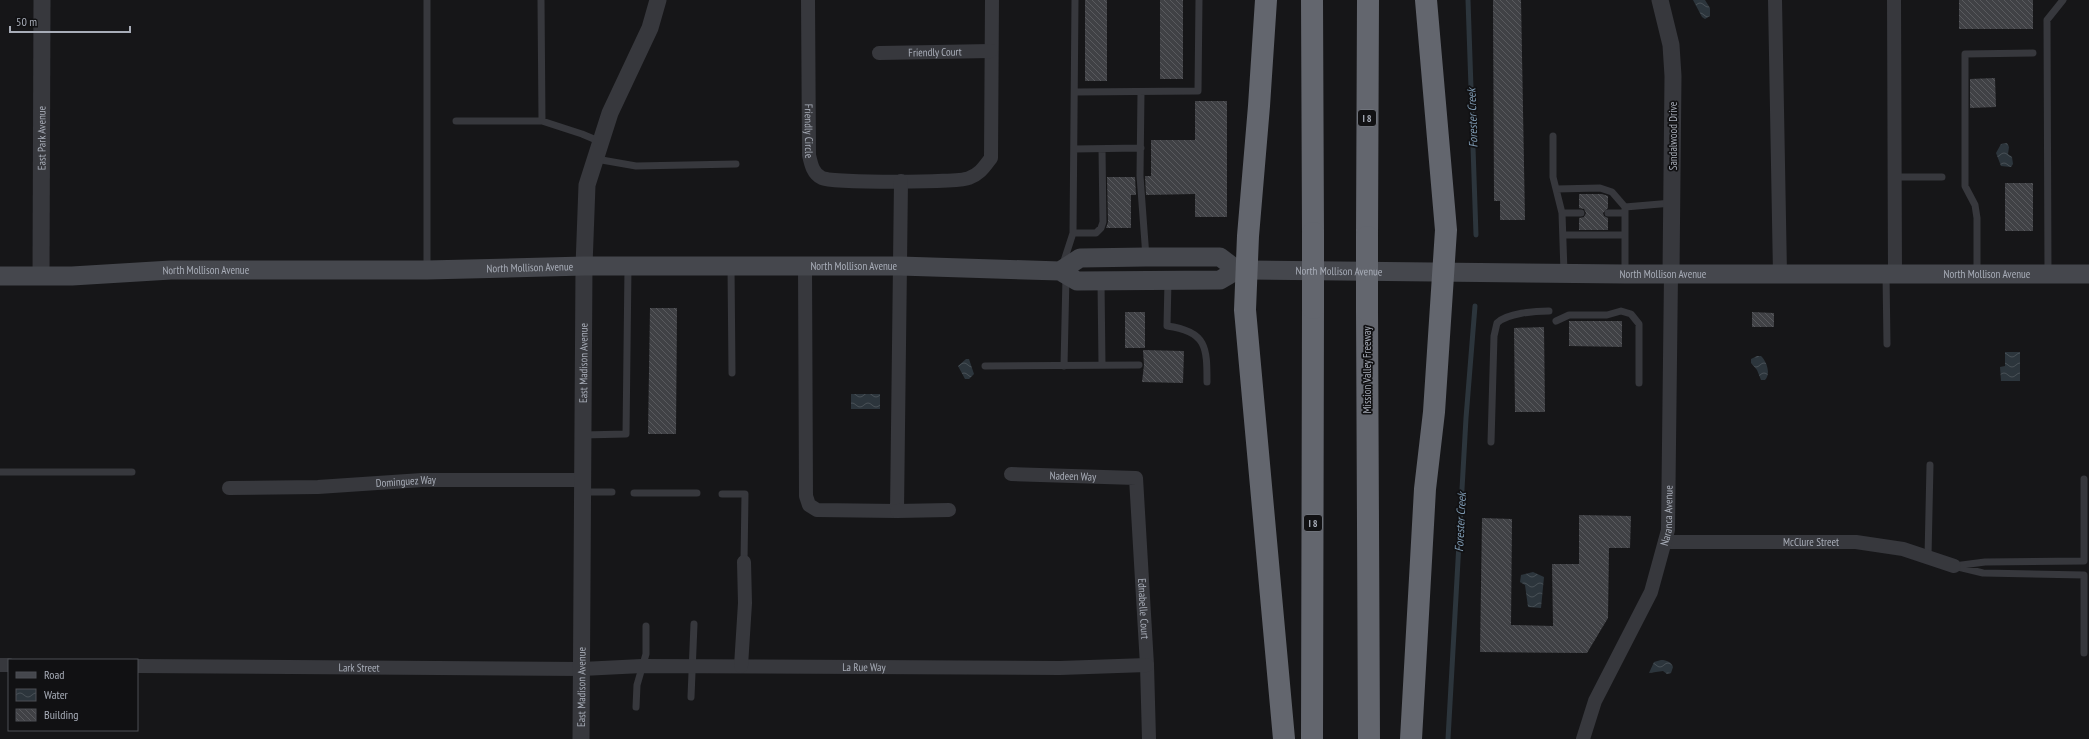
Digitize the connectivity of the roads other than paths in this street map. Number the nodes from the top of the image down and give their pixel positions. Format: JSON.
{"nodes":[{"id":1,"x":42,"y":0,"type":"edge"},
{"id":2,"x":427,"y":0,"type":"edge"},
{"id":3,"x":541,"y":0,"type":"edge"},
{"id":4,"x":658,"y":0,"type":"edge"},
{"id":5,"x":808,"y":0,"type":"edge"},
{"id":6,"x":992,"y":0,"type":"edge"},
{"id":7,"x":1076,"y":0,"type":"edge"},
{"id":8,"x":1199,"y":0,"type":"edge"},
{"id":9,"x":1266,"y":0,"type":"edge"},
{"id":10,"x":1312,"y":0,"type":"edge"},
{"id":11,"x":1368,"y":0,"type":"edge"},
{"id":12,"x":1426,"y":0,"type":"edge"},
{"id":13,"x":1660,"y":0,"type":"edge"},
{"id":14,"x":1775,"y":0,"type":"edge"},
{"id":15,"x":1894,"y":0,"type":"edge"},
{"id":16,"x":2063,"y":0,"type":"edge"},
{"id":17,"x":991,"y":51,"type":"junction"},
{"id":18,"x":879,"y":52,"type":"dead end"},
{"id":19,"x":2033,"y":53,"type":"dead end"},
{"id":20,"x":1075,"y":92,"type":"junction"},
{"id":21,"x":1141,"y":92,"type":"junction"},
{"id":22,"x":456,"y":122,"type":"dead end"},
{"id":23,"x":542,"y":122,"type":"junction"},
{"id":24,"x":1553,"y":136,"type":"dead end"},
{"id":25,"x":601,"y":142,"type":"junction"},
{"id":26,"x":1141,"y":148,"type":"junction"},
{"id":27,"x":1074,"y":149,"type":"junction"},
{"id":28,"x":1102,"y":149,"type":"junction"},
{"id":29,"x":596,"y":159,"type":"junction"},
{"id":30,"x":736,"y":164,"type":"dead end"},
{"id":31,"x":1895,"y":177,"type":"junction"},
{"id":32,"x":1942,"y":177,"type":"dead end"},
{"id":33,"x":901,"y":181,"type":"junction"},
{"id":34,"x":1556,"y":189,"type":"junction"},
{"id":35,"x":1673,"y":203,"type":"junction"},
{"id":36,"x":1625,"y":210,"type":"junction"},
{"id":37,"x":1562,"y":213,"type":"junction"},
{"id":38,"x":1580,"y":213,"type":"dead end"},
{"id":39,"x":1608,"y":213,"type":"dead end"},
{"id":40,"x":1073,"y":233,"type":"junction"},
{"id":41,"x":1564,"y":235,"type":"junction"},
{"id":42,"x":1625,"y":235,"type":"junction"},
{"id":43,"x":1142,"y":258,"type":"junction"},
{"id":44,"x":584,"y":266,"type":"junction"},
{"id":45,"x":731,"y":266,"type":"junction"},
{"id":46,"x":900,"y":266,"type":"junction"},
{"id":47,"x":628,"y":267,"type":"junction"},
{"id":48,"x":805,"y":267,"type":"junction"},
{"id":49,"x":427,"y":270,"type":"junction"},
{"id":50,"x":1242,"y":270,"type":"junction"},
{"id":51,"x":1442,"y":272,"type":"junction"},
{"id":52,"x":1063,"y":273,"type":"junction"},
{"id":53,"x":1564,"y":273,"type":"junction"},
{"id":54,"x":1625,"y":274,"type":"junction"},
{"id":55,"x":1671,"y":274,"type":"junction"},
{"id":56,"x":1780,"y":274,"type":"junction"},
{"id":57,"x":1891,"y":274,"type":"junction"},
{"id":58,"x":1977,"y":274,"type":"junction"},
{"id":59,"x":2048,"y":274,"type":"junction"},
{"id":60,"x":2089,"y":274,"type":"edge"},
{"id":61,"x":0,"y":276,"type":"edge"},
{"id":62,"x":42,"y":276,"type":"junction"},
{"id":63,"x":1168,"y":280,"type":"junction"},
{"id":64,"x":1101,"y":281,"type":"junction"},
{"id":65,"x":1549,"y":311,"type":"dead end"},
{"id":66,"x":1556,"y":321,"type":"dead end"},
{"id":67,"x":1887,"y":344,"type":"dead end"},
{"id":68,"x":1102,"y":365,"type":"junction"},
{"id":69,"x":1139,"y":365,"type":"dead end"},
{"id":70,"x":985,"y":366,"type":"dead end"},
{"id":71,"x":1064,"y":366,"type":"junction"},
{"id":72,"x":732,"y":373,"type":"dead end"},
{"id":73,"x":1207,"y":382,"type":"dead end"},
{"id":74,"x":1639,"y":383,"type":"dead end"},
{"id":75,"x":582,"y":435,"type":"junction"},
{"id":76,"x":1491,"y":442,"type":"dead end"},
{"id":77,"x":1930,"y":466,"type":"dead end"},
{"id":78,"x":0,"y":472,"type":"edge"},
{"id":79,"x":132,"y":472,"type":"dead end"},
{"id":80,"x":1011,"y":474,"type":"dead end"},
{"id":81,"x":1136,"y":478,"type":"joint"},
{"id":82,"x":2084,"y":479,"type":"dead end"},
{"id":83,"x":582,"y":486,"type":"junction"},
{"id":84,"x":230,"y":488,"type":"dead end"},
{"id":85,"x":612,"y":492,"type":"dead end"},
{"id":86,"x":634,"y":493,"type":"dead end"},
{"id":87,"x":697,"y":494,"type":"dead end"},
{"id":88,"x":722,"y":494,"type":"dead end"},
{"id":89,"x":949,"y":510,"type":"dead end"},
{"id":90,"x":897,"y":511,"type":"junction"},
{"id":91,"x":1665,"y":542,"type":"junction"},
{"id":92,"x":1928,"y":557,"type":"junction"},
{"id":93,"x":744,"y":562,"type":"joint"},
{"id":94,"x":1954,"y":566,"type":"junction"},
{"id":95,"x":694,"y":624,"type":"dead end"},
{"id":96,"x":646,"y":626,"type":"dead end"},
{"id":97,"x":2084,"y":653,"type":"dead end"},
{"id":98,"x":1147,"y":665,"type":"junction"},
{"id":99,"x":138,"y":666,"type":"edge"},
{"id":100,"x":642,"y":666,"type":"junction"},
{"id":101,"x":741,"y":666,"type":"junction"},
{"id":102,"x":694,"y":667,"type":"junction"},
{"id":103,"x":582,"y":669,"type":"junction"},
{"id":104,"x":691,"y":698,"type":"dead end"},
{"id":105,"x":636,"y":707,"type":"dead end"},
{"id":106,"x":581,"y":739,"type":"edge"},
{"id":107,"x":1149,"y":739,"type":"edge"},
{"id":108,"x":1284,"y":739,"type":"edge"},
{"id":109,"x":1312,"y":739,"type":"edge"},
{"id":110,"x":1369,"y":739,"type":"edge"},
{"id":111,"x":1411,"y":739,"type":"edge"},
{"id":112,"x":1583,"y":739,"type":"edge"}],
"edges":[{"from":1,"to":62,"type":"street","name":"East Park Avenue"},
{"from":2,"to":49,"type":"lane"},
{"from":3,"to":23,"type":"lane"},
{"from":4,"to":25,"type":"street","name":"East Madison Avenue"},
{"from":5,"to":33,"type":"street","name":"Friendly Circle"},
{"from":6,"to":17,"type":"street","name":"Friendly Circle"},
{"from":7,"to":20,"type":"lane"},
{"from":8,"to":21,"type":"lane"},
{"from":9,"to":50,"type":"highway"},
{"from":10,"to":109,"type":"highway","number":"I 8","bridge":true},
{"from":11,"to":110,"type":"highway","name":"Mission Valley Freeway","number":"I 8","bridge":true},
{"from":12,"to":51,"type":"highway"},
{"from":13,"to":35,"type":"street","name":"Sandalwood Drive"},
{"from":14,"to":56,"type":"street"},
{"from":15,"to":31,"type":"street"},
{"from":16,"to":59,"type":"lane"},
{"from":17,"to":18,"type":"street","name":"Friendly Court"},
{"from":17,"to":33,"type":"street","name":"Friendly Circle"},
{"from":19,"to":58,"type":"lane"},
{"from":20,"to":21,"type":"lane"},
{"from":20,"to":27,"type":"lane"},
{"from":21,"to":26,"type":"lane"},
{"from":22,"to":23,"type":"lane"},
{"from":23,"to":25,"type":"lane"},
{"from":24,"to":34,"type":"lane"},
{"from":25,"to":29,"type":"street","name":"East Madison Avenue"},
{"from":26,"to":28,"type":"lane"},
{"from":26,"to":43,"type":"lane"},
{"from":27,"to":28,"type":"lane"},
{"from":27,"to":40,"type":"lane"},
{"from":28,"to":40,"type":"lane"},
{"from":29,"to":30,"type":"lane"},
{"from":29,"to":44,"type":"street","name":"East Madison Avenue"},
{"from":31,"to":32,"type":"lane"},
{"from":31,"to":57,"type":"street"},
{"from":33,"to":46,"type":"street"},
{"from":34,"to":36,"type":"lane"},
{"from":34,"to":37,"type":"lane"},
{"from":35,"to":36,"type":"lane"},
{"from":35,"to":55,"type":"street","name":"Sandalwood Drive"},
{"from":36,"to":39,"type":"lane"},
{"from":36,"to":42,"type":"lane"},
{"from":37,"to":38,"type":"lane"},
{"from":37,"to":41,"type":"lane"},
{"from":40,"to":52,"type":"lane"},
{"from":41,"to":42,"type":"lane"},
{"from":41,"to":53,"type":"lane"},
{"from":42,"to":54,"type":"lane"},
{"from":43,"to":50,"type":"main road"},
{"from":43,"to":52,"type":"main road"},
{"from":43,"to":64,"type":"main road"},
{"from":44,"to":47,"type":"main road","name":"North Mollison Avenue"},
{"from":44,"to":49,"type":"main road","name":"North Mollison Avenue"},
{"from":44,"to":75,"type":"street","name":"East Madison Avenue"},
{"from":45,"to":47,"type":"main road","name":"North Mollison Avenue"},
{"from":45,"to":48,"type":"main road","name":"North Mollison Avenue"},
{"from":45,"to":72,"type":"lane"},
{"from":46,"to":48,"type":"main road","name":"North Mollison Avenue"},
{"from":46,"to":52,"type":"main road","name":"North Mollison Avenue"},
{"from":46,"to":90,"type":"street"},
{"from":47,"to":75,"type":"lane"},
{"from":48,"to":90,"type":"street"},
{"from":49,"to":62,"type":"main road","name":"North Mollison Avenue"},
{"from":50,"to":51,"type":"main road","name":"North Mollison Avenue"},
{"from":50,"to":63,"type":"main road","name":"North Mollison Avenue"},
{"from":50,"to":108,"type":"highway"},
{"from":51,"to":53,"type":"main road","name":"North Mollison Avenue"},
{"from":51,"to":111,"type":"highway"},
{"from":52,"to":64,"type":"main road","name":"North Mollison Avenue"},
{"from":52,"to":71,"type":"lane"},
{"from":53,"to":54,"type":"main road","name":"North Mollison Avenue"},
{"from":54,"to":55,"type":"main road","name":"North Mollison Avenue"},
{"from":55,"to":56,"type":"main road","name":"North Mollison Avenue"},
{"from":55,"to":91,"type":"street","name":"Naranca Avenue"},
{"from":56,"to":57,"type":"main road","name":"North Mollison Avenue"},
{"from":57,"to":58,"type":"main road","name":"North Mollison Avenue"},
{"from":57,"to":67,"type":"lane"},
{"from":58,"to":59,"type":"main road","name":"North Mollison Avenue"},
{"from":59,"to":60,"type":"main road","name":"North Mollison Avenue"},
{"from":61,"to":62,"type":"main road","name":"North Mollison Avenue"},
{"from":63,"to":64,"type":"main road","name":"North Mollison Avenue"},
{"from":63,"to":73,"type":"lane"},
{"from":64,"to":68,"type":"lane"},
{"from":65,"to":76,"type":"lane"},
{"from":66,"to":74,"type":"lane"},
{"from":68,"to":69,"type":"lane"},
{"from":68,"to":71,"type":"lane"},
{"from":70,"to":71,"type":"lane"},
{"from":75,"to":83,"type":"street","name":"East Madison Avenue"},
{"from":77,"to":92,"type":"lane"},
{"from":78,"to":79,"type":"lane"},
{"from":80,"to":81,"type":"street","name":"Nadeen Way"},
{"from":81,"to":98,"type":"street","name":"Ednabelle Court"},
{"from":82,"to":94,"type":"lane"},
{"from":83,"to":84,"type":"street","name":"Dominguez Way"},
{"from":83,"to":85,"type":"lane"},
{"from":83,"to":103,"type":"street","name":"East Madison Avenue"},
{"from":86,"to":87,"type":"lane"},
{"from":88,"to":93,"type":"lane"},
{"from":89,"to":90,"type":"street"},
{"from":91,"to":92,"type":"street","name":"McClure Street"},
{"from":91,"to":112,"type":"street","name":"Naranca Avenue"},
{"from":92,"to":94,"type":"street","name":"McClure Street"},
{"from":93,"to":101,"type":"street"},
{"from":94,"to":97,"type":"lane"},
{"from":95,"to":102,"type":"lane"},
{"from":96,"to":100,"type":"lane"},
{"from":98,"to":101,"type":"street","name":"La Rue Way"},
{"from":98,"to":107,"type":"street","name":"Ednabelle Court"},
{"from":99,"to":103,"type":"street","name":"Lark Street"},
{"from":100,"to":102,"type":"street","name":"La Rue Way"},
{"from":100,"to":103,"type":"street","name":"La Rue Way"},
{"from":100,"to":105,"type":"lane"},
{"from":101,"to":102,"type":"street","name":"La Rue Way"},
{"from":102,"to":104,"type":"lane"},
{"from":103,"to":106,"type":"street","name":"East Madison Avenue"}]}
